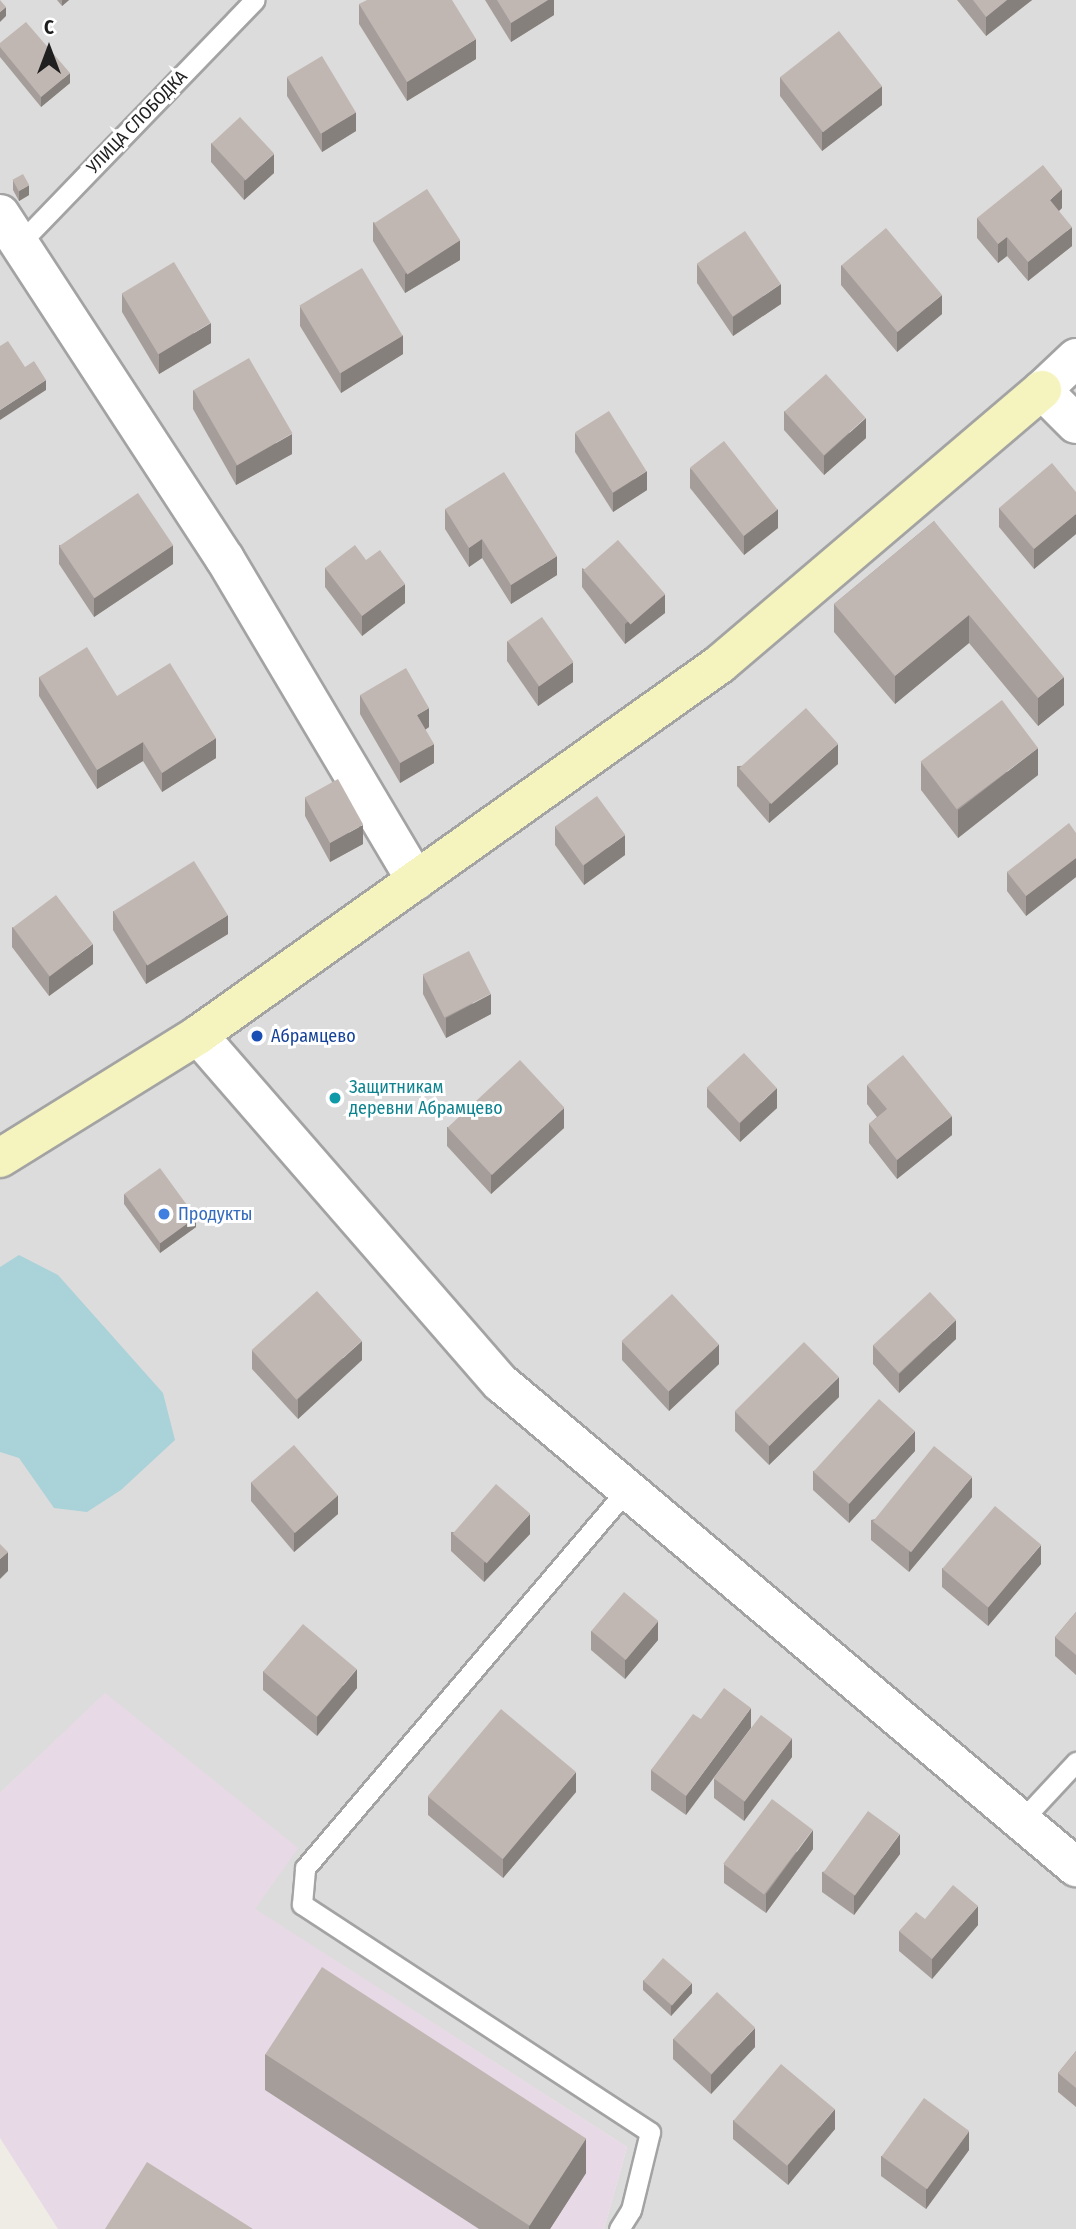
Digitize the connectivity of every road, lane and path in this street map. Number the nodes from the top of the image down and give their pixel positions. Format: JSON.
{"nodes":[{"id":1,"x":255,"y":0,"type":"edge"},
{"id":2,"x":9,"y":229,"type":"edge"},
{"id":3,"x":1076,"y":358,"type":"edge"},
{"id":4,"x":1042,"y":390,"type":"junction"},
{"id":5,"x":1076,"y":424,"type":"edge"},
{"id":6,"x":416,"y":881,"type":"junction"},
{"id":7,"x":198,"y":1035,"type":"junction"},
{"id":8,"x":0,"y":1158,"type":"edge"},
{"id":9,"x":627,"y":1490,"type":"junction"},
{"id":10,"x":1076,"y":1762,"type":"edge"},
{"id":11,"x":1021,"y":1821,"type":"junction"},
{"id":12,"x":1076,"y":1867,"type":"edge"},
{"id":13,"x":619,"y":2229,"type":"edge"}],
"edges":[{"from":1,"to":2,"type":"lane","name":"УЛИЦА СЛОБОДКА"},
{"from":2,"to":6,"type":"street"},
{"from":3,"to":4,"type":"street"},
{"from":4,"to":5,"type":"street"},
{"from":4,"to":6,"type":"street"},
{"from":6,"to":7,"type":"street"},
{"from":7,"to":8,"type":"street"},
{"from":7,"to":9,"type":"street"},
{"from":9,"to":11,"type":"street"},
{"from":9,"to":13,"type":"lane"},
{"from":10,"to":11,"type":"lane"},
{"from":11,"to":12,"type":"street"}]}
